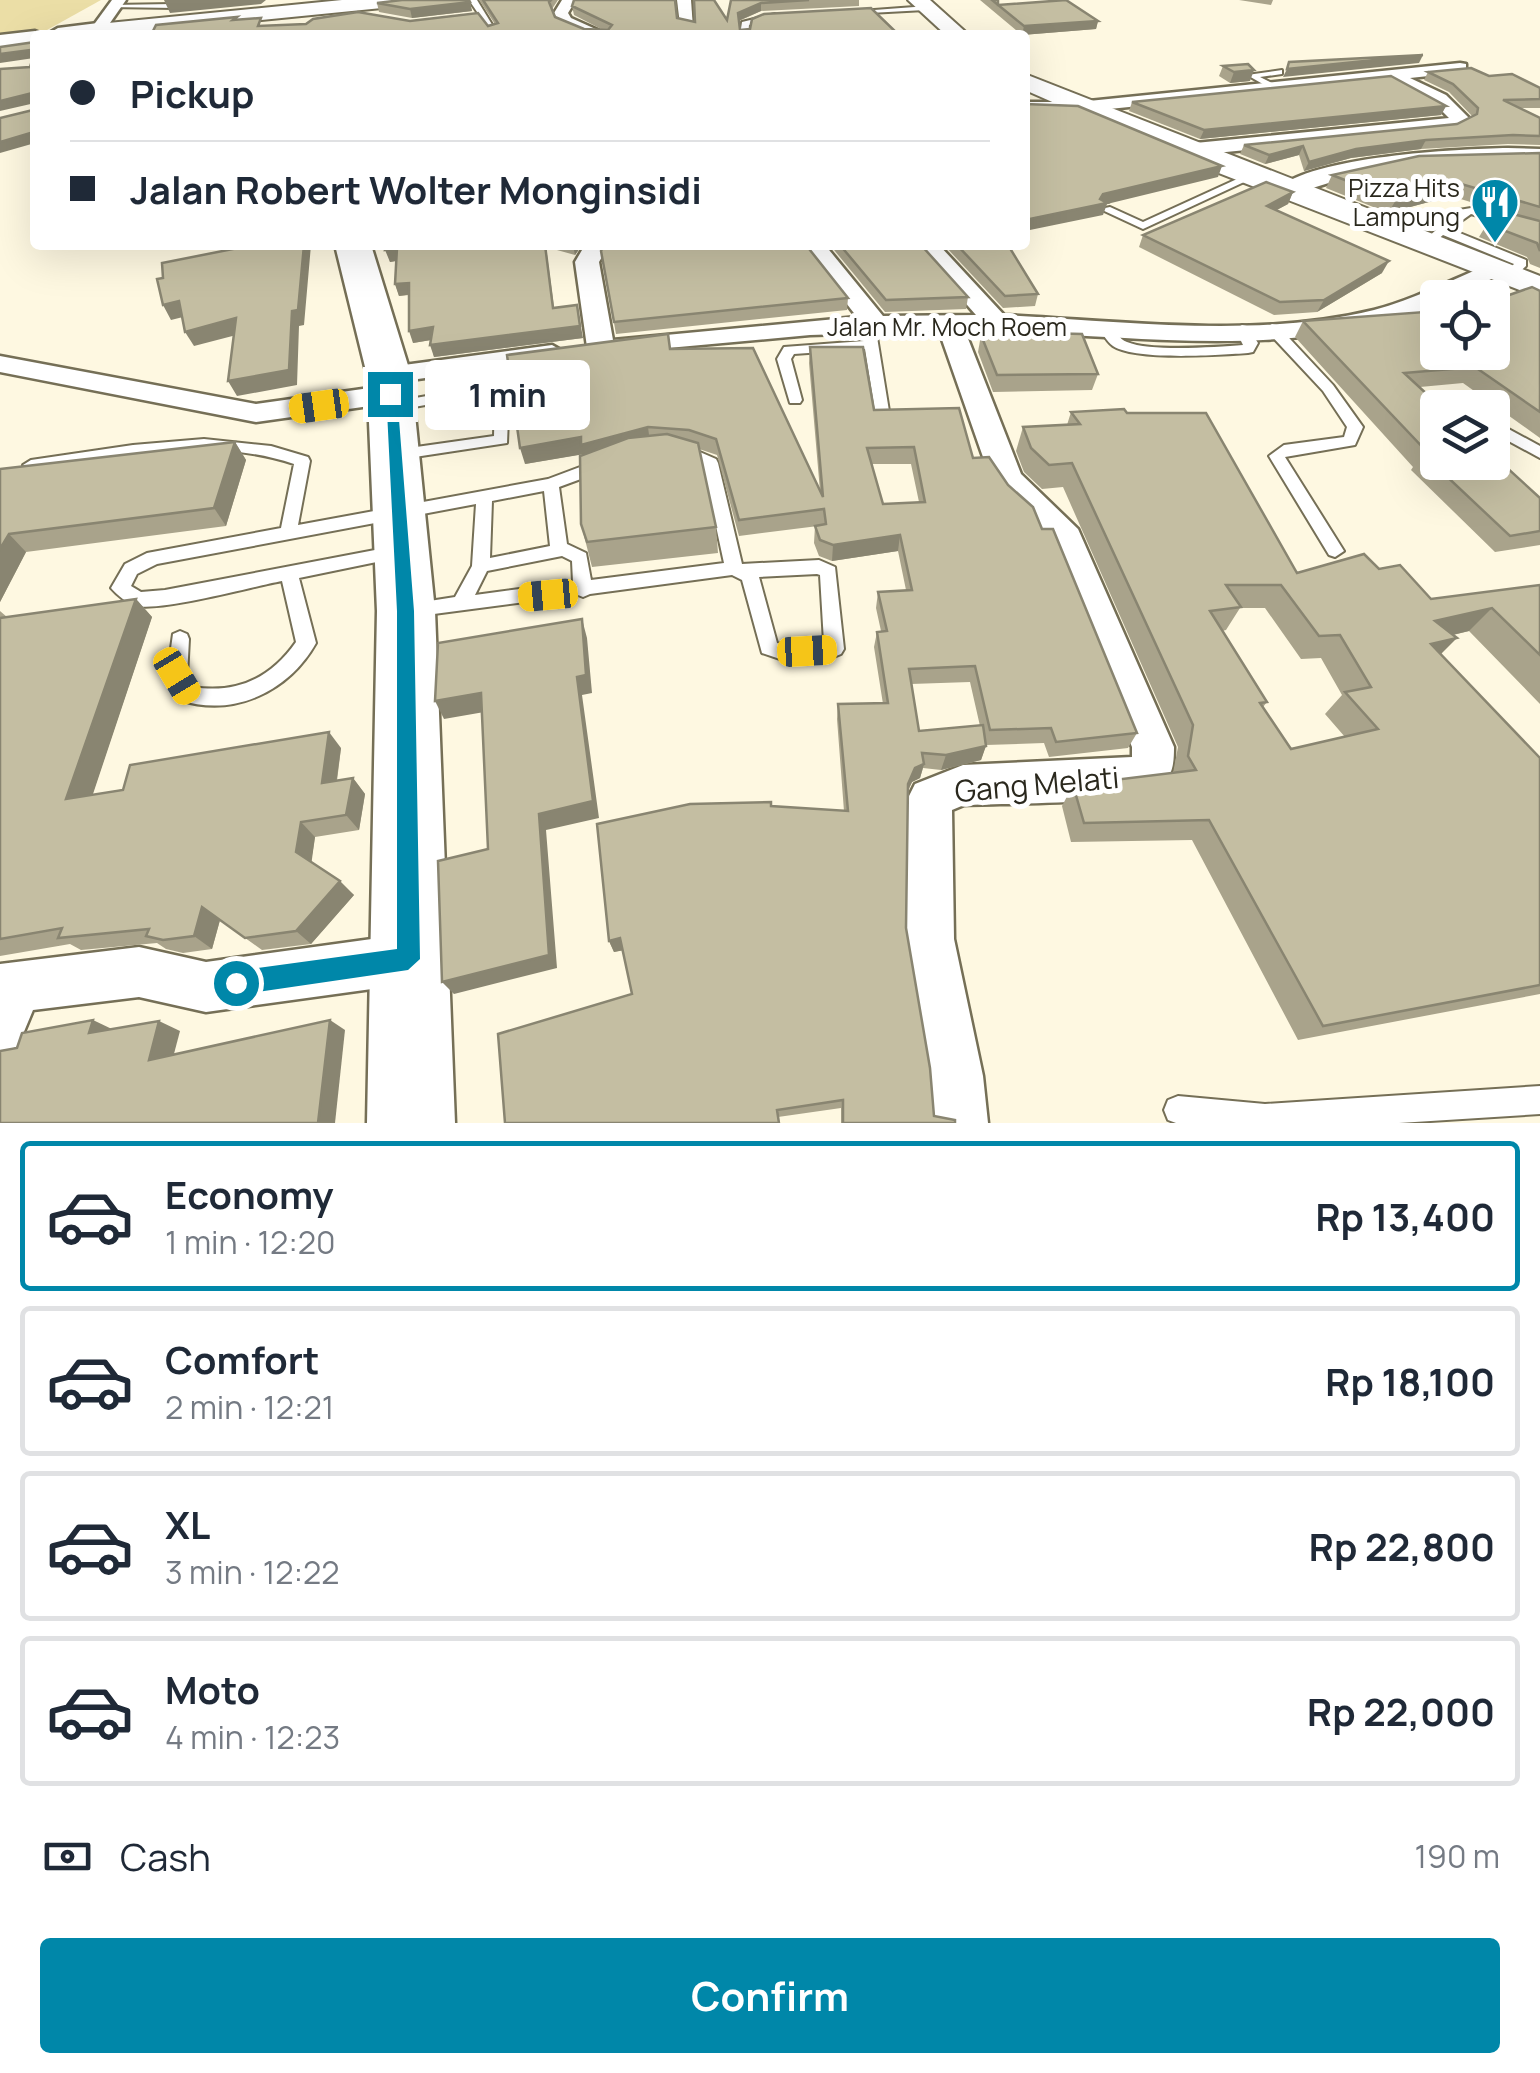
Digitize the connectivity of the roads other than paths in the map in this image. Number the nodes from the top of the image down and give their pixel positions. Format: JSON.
{"nodes":[{"id":1,"x":402,"y":0,"type":"edge"},
{"id":2,"x":473,"y":0,"type":"edge"},
{"id":3,"x":569,"y":0,"type":"edge"},
{"id":4,"x":684,"y":0,"type":"edge"},
{"id":5,"x":115,"y":3,"type":"edge"},
{"id":6,"x":347,"y":3,"type":"edge"},
{"id":7,"x":922,"y":4,"type":"edge"},
{"id":8,"x":173,"y":6,"type":"dead end"},
{"id":9,"x":844,"y":13,"type":"edge"},
{"id":10,"x":234,"y":15,"type":"junction"},
{"id":11,"x":484,"y":16,"type":"junction"},
{"id":12,"x":782,"y":16,"type":"edge"},
{"id":13,"x":274,"y":18,"type":"dead end"},
{"id":14,"x":470,"y":18,"type":"edge"},
{"id":15,"x":307,"y":22,"type":"edge"},
{"id":16,"x":688,"y":25,"type":"edge"},
{"id":17,"x":494,"y":29,"type":"edge"},
{"id":18,"x":98,"y":30,"type":"edge"},
{"id":19,"x":113,"y":30,"type":"edge"},
{"id":20,"x":589,"y":30,"type":"edge"},
{"id":21,"x":744,"y":30,"type":"edge"},
{"id":22,"x":952,"y":30,"type":"edge"},
{"id":23,"x":30,"y":39,"type":"edge"},
{"id":24,"x":0,"y":42,"type":"edge"},
{"id":25,"x":1460,"y":68,"type":"edge"},
{"id":26,"x":1392,"y":76,"type":"junction"},
{"id":27,"x":1332,"y":82,"type":"junction"},
{"id":28,"x":1030,"y":83,"type":"edge"},
{"id":29,"x":1030,"y":107,"type":"edge"},
{"id":30,"x":1078,"y":107,"type":"junction"},
{"id":31,"x":1408,"y":127,"type":"junction"},
{"id":32,"x":1185,"y":150,"type":"junction"},
{"id":33,"x":1540,"y":156,"type":"edge"},
{"id":34,"x":1252,"y":176,"type":"junction"},
{"id":35,"x":1294,"y":187,"type":"junction"},
{"id":36,"x":1106,"y":209,"type":"edge"},
{"id":37,"x":1368,"y":210,"type":"dead end"},
{"id":38,"x":1540,"y":231,"type":"edge"},
{"id":39,"x":1434,"y":237,"type":"junction"},
{"id":40,"x":354,"y":250,"type":"edge"},
{"id":41,"x":594,"y":250,"type":"edge"},
{"id":42,"x":816,"y":250,"type":"edge"},
{"id":43,"x":931,"y":250,"type":"edge"},
{"id":44,"x":1503,"y":273,"type":"junction"},
{"id":45,"x":1540,"y":288,"type":"edge"},
{"id":46,"x":949,"y":323,"type":"junction"},
{"id":47,"x":997,"y":323,"type":"junction"},
{"id":48,"x":1272,"y":328,"type":"junction"},
{"id":49,"x":872,"y":331,"type":"junction"},
{"id":50,"x":601,"y":347,"type":"junction"},
{"id":51,"x":0,"y":364,"type":"edge"},
{"id":52,"x":796,"y":400,"type":"dead end"},
{"id":53,"x":882,"y":411,"type":"edge"},
{"id":54,"x":1510,"y":436,"type":"edge"},
{"id":55,"x":394,"y":449,"type":"junction"},
{"id":56,"x":656,"y":450,"type":"edge"},
{"id":57,"x":1540,"y":453,"type":"edge"},
{"id":58,"x":624,"y":458,"type":"edge"},
{"id":59,"x":31,"y":465,"type":"edge"},
{"id":60,"x":551,"y":484,"type":"junction"},
{"id":61,"x":484,"y":500,"type":"junction"},
{"id":62,"x":288,"y":533,"type":"junction"},
{"id":63,"x":560,"y":548,"type":"junction"},
{"id":64,"x":1335,"y":551,"type":"dead end"},
{"id":65,"x":481,"y":566,"type":"junction"},
{"id":66,"x":740,"y":569,"type":"junction"},
{"id":67,"x":289,"y":574,"type":"junction"},
{"id":68,"x":583,"y":590,"type":"junction"},
{"id":69,"x":434,"y":606,"type":"junction"},
{"id":70,"x":180,"y":639,"type":"dead end"},
{"id":71,"x":408,"y":959,"type":"junction"},
{"id":72,"x":6,"y":1001,"type":"edge"},
{"id":73,"x":1540,"y":1100,"type":"edge"},
{"id":74,"x":1178,"y":1110,"type":"dead end"},
{"id":75,"x":1266,"y":1120,"type":"edge"},
{"id":76,"x":412,"y":1123,"type":"edge"},
{"id":77,"x":960,"y":1123,"type":"edge"}],
"edges":[{"from":1,"to":6,"type":"main road"},
{"from":2,"to":11,"type":"lane"},
{"from":3,"to":20,"type":"street"},
{"from":4,"to":16,"type":"street"},
{"from":5,"to":8,"type":"lane"},
{"from":5,"to":18,"type":"street"},
{"from":6,"to":10,"type":"main road"},
{"from":6,"to":15,"type":"lane"},
{"from":7,"to":9,"type":"lane"},
{"from":7,"to":22,"type":"main road"},
{"from":10,"to":13,"type":"lane"},
{"from":10,"to":19,"type":"main road"},
{"from":11,"to":14,"type":"lane"},
{"from":11,"to":17,"type":"lane"},
{"from":12,"to":21,"type":"lane"},
{"from":23,"to":24,"type":"highway"},
{"from":25,"to":26,"type":"street"},
{"from":26,"to":27,"type":"street"},
{"from":26,"to":31,"type":"street"},
{"from":27,"to":30,"type":"street"},
{"from":27,"to":31,"type":"street"},
{"from":28,"to":30,"type":"main road"},
{"from":29,"to":30,"type":"street"},
{"from":30,"to":32,"type":"main road"},
{"from":31,"to":32,"type":"street"},
{"from":32,"to":34,"type":"main road"},
{"from":33,"to":35,"type":"street"},
{"from":34,"to":35,"type":"main road"},
{"from":34,"to":36,"type":"lane"},
{"from":35,"to":37,"type":"lane"},
{"from":35,"to":39,"type":"main road"},
{"from":38,"to":39,"type":"lane"},
{"from":39,"to":44,"type":"main road"},
{"from":40,"to":55,"type":"highway"},
{"from":41,"to":50,"type":"street"},
{"from":42,"to":49,"type":"street"},
{"from":43,"to":47,"type":"street"},
{"from":44,"to":45,"type":"main road"},
{"from":44,"to":48,"type":"street","name":"Jalan Mr. Moch Roem"},
{"from":46,"to":47,"type":"street","name":"Jalan Mr. Moch Roem"},
{"from":46,"to":49,"type":"street","name":"Jalan Mr. Moch Roem"},
{"from":46,"to":77,"type":"street","name":"Gang Melati"},
{"from":47,"to":48,"type":"street","name":"Jalan Mr. Moch Roem"},
{"from":48,"to":64,"type":"lane"},
{"from":49,"to":50,"type":"street","name":"Jalan Mr. Moch Roem"},
{"from":49,"to":52,"type":"lane"},
{"from":49,"to":53,"type":"lane"},
{"from":50,"to":55,"type":"street","name":"Jalan Mr. Moch Roem"},
{"from":51,"to":55,"type":"street","name":"Jalan Mr. Moch Roem"},
{"from":54,"to":57,"type":"lane"},
{"from":55,"to":55,"type":"lane"},
{"from":55,"to":61,"type":"lane"},
{"from":55,"to":62,"type":"lane"},
{"from":55,"to":67,"type":"lane"},
{"from":55,"to":69,"type":"highway"},
{"from":56,"to":66,"type":"lane"},
{"from":58,"to":60,"type":"lane"},
{"from":59,"to":62,"type":"lane"},
{"from":60,"to":61,"type":"lane"},
{"from":60,"to":63,"type":"lane"},
{"from":61,"to":65,"type":"lane"},
{"from":62,"to":67,"type":"lane"},
{"from":63,"to":65,"type":"lane"},
{"from":63,"to":68,"type":"lane"},
{"from":65,"to":69,"type":"lane"},
{"from":66,"to":66,"type":"lane"},
{"from":66,"to":68,"type":"lane"},
{"from":67,"to":70,"type":"lane"},
{"from":68,"to":69,"type":"lane"},
{"from":69,"to":71,"type":"highway"},
{"from":71,"to":72,"type":"street"},
{"from":71,"to":76,"type":"highway"},
{"from":73,"to":75,"type":"lane"},
{"from":74,"to":75,"type":"lane"}]}
